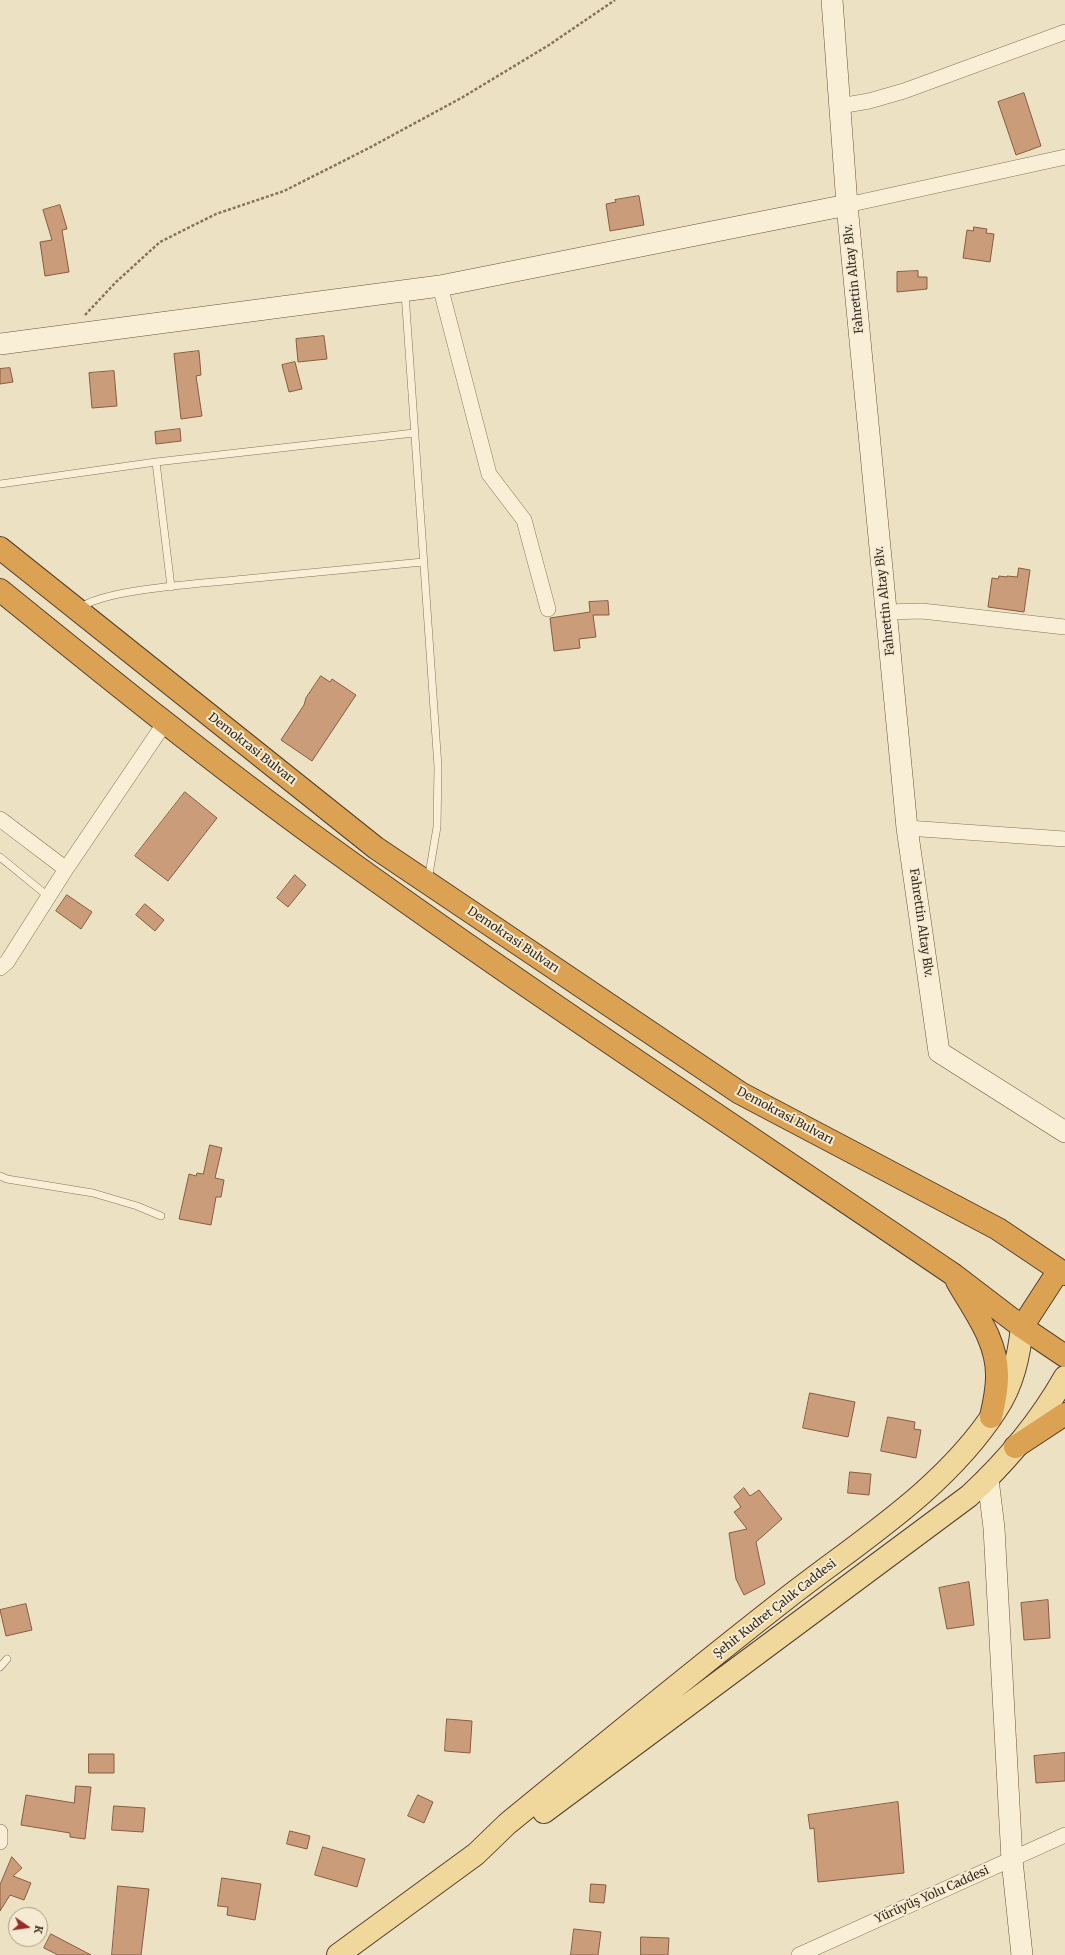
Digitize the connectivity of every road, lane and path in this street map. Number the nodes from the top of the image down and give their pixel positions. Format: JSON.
{"nodes":[{"id":1,"x":615,"y":0,"type":"edge"},
{"id":2,"x":832,"y":0,"type":"edge"},
{"id":3,"x":1065,"y":32,"type":"edge"},
{"id":4,"x":840,"y":106,"type":"junction"},
{"id":5,"x":1065,"y":157,"type":"edge"},
{"id":6,"x":847,"y":206,"type":"junction"},
{"id":7,"x":440,"y":286,"type":"junction"},
{"id":8,"x":405,"y":291,"type":"junction"},
{"id":9,"x":66,"y":336,"type":"junction"},
{"id":10,"x":0,"y":344,"type":"edge"},
{"id":11,"x":414,"y":433,"type":"junction"},
{"id":12,"x":156,"y":462,"type":"junction"},
{"id":13,"x":0,"y":484,"type":"edge"},
{"id":14,"x":0,"y":548,"type":"edge"},
{"id":15,"x":423,"y":562,"type":"junction"},
{"id":16,"x":171,"y":587,"type":"junction"},
{"id":17,"x":0,"y":590,"type":"edge"},
{"id":18,"x":548,"y":608,"type":"dead end"},
{"id":19,"x":78,"y":610,"type":"junction"},
{"id":20,"x":886,"y":612,"type":"junction"},
{"id":21,"x":1065,"y":627,"type":"edge"},
{"id":22,"x":164,"y":724,"type":"junction"},
{"id":23,"x":0,"y":820,"type":"edge"},
{"id":24,"x":907,"y":828,"type":"junction"},
{"id":25,"x":1065,"y":839,"type":"edge"},
{"id":26,"x":0,"y":858,"type":"edge"},
{"id":27,"x":66,"y":869,"type":"junction"},
{"id":28,"x":427,"y":882,"type":"junction"},
{"id":29,"x":49,"y":896,"type":"junction"},
{"id":30,"x":2,"y":962,"type":"edge"},
{"id":31,"x":1065,"y":1132,"type":"edge"},
{"id":32,"x":0,"y":1176,"type":"edge"},
{"id":33,"x":161,"y":1216,"type":"dead end"},
{"id":34,"x":1062,"y":1272,"type":"edge"},
{"id":35,"x":954,"y":1275,"type":"junction"},
{"id":36,"x":1022,"y":1327,"type":"junction"},
{"id":37,"x":1065,"y":1356,"type":"edge"},
{"id":38,"x":1065,"y":1377,"type":"edge"},
{"id":39,"x":1065,"y":1414,"type":"edge"},
{"id":40,"x":991,"y":1417,"type":"junction"},
{"id":41,"x":1015,"y":1447,"type":"junction"},
{"id":42,"x":988,"y":1479,"type":"junction"},
{"id":43,"x":7,"y":1659,"type":"dead end"},
{"id":44,"x":0,"y":1667,"type":"edge"},
{"id":45,"x":0,"y":1832,"type":"edge"},
{"id":46,"x":1065,"y":1836,"type":"edge"},
{"id":47,"x":0,"y":1842,"type":"edge"},
{"id":48,"x":476,"y":1854,"type":"junction"},
{"id":49,"x":1012,"y":1860,"type":"junction"},
{"id":50,"x":338,"y":1955,"type":"edge"},
{"id":51,"x":799,"y":1955,"type":"edge"},
{"id":52,"x":1022,"y":1955,"type":"edge"}],
"edges":[{"from":1,"to":9,"type":"path"},
{"from":2,"to":4,"type":"street","name":"Fahrettin Altay Blv."},
{"from":3,"to":4,"type":"street"},
{"from":4,"to":6,"type":"street","name":"Fahrettin Altay Blv."},
{"from":5,"to":6,"type":"street"},
{"from":6,"to":7,"type":"street"},
{"from":6,"to":20,"type":"street","name":"Fahrettin Altay Blv."},
{"from":7,"to":8,"type":"street"},
{"from":7,"to":18,"type":"street"},
{"from":8,"to":9,"type":"street"},
{"from":8,"to":11,"type":"lane"},
{"from":9,"to":10,"type":"street"},
{"from":11,"to":12,"type":"lane"},
{"from":11,"to":15,"type":"lane"},
{"from":12,"to":13,"type":"lane"},
{"from":12,"to":16,"type":"lane"},
{"from":14,"to":19,"type":"highway","name":"Demokrasi Bulvarı"},
{"from":15,"to":16,"type":"lane"},
{"from":15,"to":28,"type":"lane"},
{"from":16,"to":19,"type":"lane"},
{"from":17,"to":22,"type":"highway"},
{"from":19,"to":28,"type":"highway","name":"Demokrasi Bulvarı"},
{"from":20,"to":21,"type":"street"},
{"from":20,"to":24,"type":"street","name":"Fahrettin Altay Blv."},
{"from":22,"to":27,"type":"street"},
{"from":22,"to":35,"type":"highway"},
{"from":23,"to":27,"type":"street"},
{"from":24,"to":25,"type":"street"},
{"from":24,"to":31,"type":"street","name":"Fahrettin Altay Blv."},
{"from":26,"to":29,"type":"lane"},
{"from":27,"to":29,"type":"street"},
{"from":28,"to":34,"type":"highway","name":"Demokrasi Bulvarı"},
{"from":29,"to":30,"type":"street"},
{"from":32,"to":33,"type":"lane"},
{"from":34,"to":36,"type":"highway"},
{"from":35,"to":36,"type":"highway"},
{"from":35,"to":40,"type":"highway"},
{"from":36,"to":37,"type":"highway"},
{"from":36,"to":40,"type":"main road","name":"Şehit Kudret Çalık Caddesi"},
{"from":38,"to":41,"type":"main road","name":"Şehit Kudret Çalık Caddesi"},
{"from":39,"to":41,"type":"highway"},
{"from":40,"to":48,"type":"main road","name":"Şehit Kudret Çalık Caddesi"},
{"from":41,"to":42,"type":"main road","name":"Şehit Kudret Çalık Caddesi"},
{"from":42,"to":48,"type":"main road","name":"Şehit Kudret Çalık Caddesi"},
{"from":42,"to":49,"type":"street"},
{"from":43,"to":44,"type":"lane"},
{"from":45,"to":47,"type":"street"},
{"from":46,"to":49,"type":"street","name":"Yürüyüş Yolu Caddesi"},
{"from":48,"to":50,"type":"main road","name":"Şehit Kudret Çalık Caddesi"},
{"from":49,"to":51,"type":"street","name":"Yürüyüş Yolu Caddesi"},
{"from":49,"to":52,"type":"street"}]}
